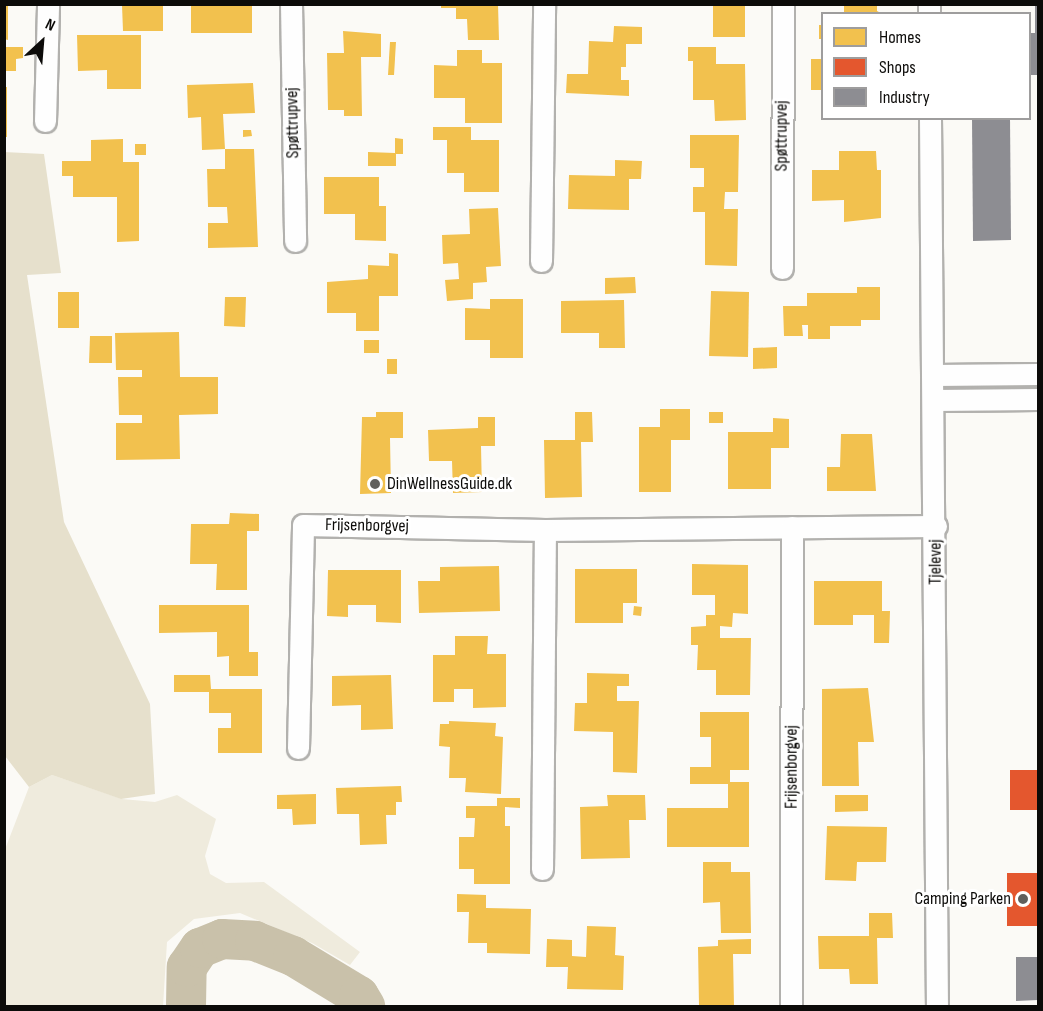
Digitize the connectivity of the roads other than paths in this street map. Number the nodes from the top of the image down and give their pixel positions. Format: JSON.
{"nodes":[{"id":1,"x":48,"y":4,"type":"edge"},
{"id":2,"x":291,"y":4,"type":"edge"},
{"id":3,"x":544,"y":4,"type":"edge"},
{"id":4,"x":783,"y":4,"type":"edge"},
{"id":5,"x":930,"y":120,"type":"edge"},
{"id":6,"x":45,"y":121,"type":"dead end"},
{"id":7,"x":295,"y":241,"type":"dead end"},
{"id":8,"x":541,"y":261,"type":"dead end"},
{"id":9,"x":782,"y":268,"type":"dead end"},
{"id":10,"x":1038,"y":374,"type":"edge"},
{"id":11,"x":934,"y":375,"type":"junction"},
{"id":12,"x":1038,"y":399,"type":"edge"},
{"id":13,"x":935,"y":400,"type":"junction"},
{"id":14,"x":936,"y":526,"type":"junction"},
{"id":15,"x":792,"y":527,"type":"junction"},
{"id":16,"x":545,"y":530,"type":"junction"},
{"id":17,"x":298,"y":748,"type":"dead end"},
{"id":18,"x":542,"y":869,"type":"dead end"},
{"id":19,"x":791,"y":1006,"type":"edge"},
{"id":20,"x":938,"y":1006,"type":"edge"}],
"edges":[{"from":1,"to":6,"type":"street"},
{"from":2,"to":7,"type":"street","name":"Spøttrupvej"},
{"from":3,"to":8,"type":"street"},
{"from":4,"to":9,"type":"street","name":"Spøttrupvej"},
{"from":5,"to":11,"type":"street","name":"Tjelevej"},
{"from":10,"to":11,"type":"street"},
{"from":11,"to":13,"type":"street","name":"Tjelevej"},
{"from":12,"to":13,"type":"street"},
{"from":13,"to":14,"type":"street","name":"Tjelevej"},
{"from":14,"to":15,"type":"street","name":"Frijsenborgvej"},
{"from":14,"to":20,"type":"street","name":"Tjelevej"},
{"from":15,"to":16,"type":"street","name":"Frijsenborgvej"},
{"from":15,"to":19,"type":"street","name":"Frijsenborgvej"},
{"from":16,"to":17,"type":"street","name":"Frijsenborgvej"},
{"from":16,"to":18,"type":"street"}]}
